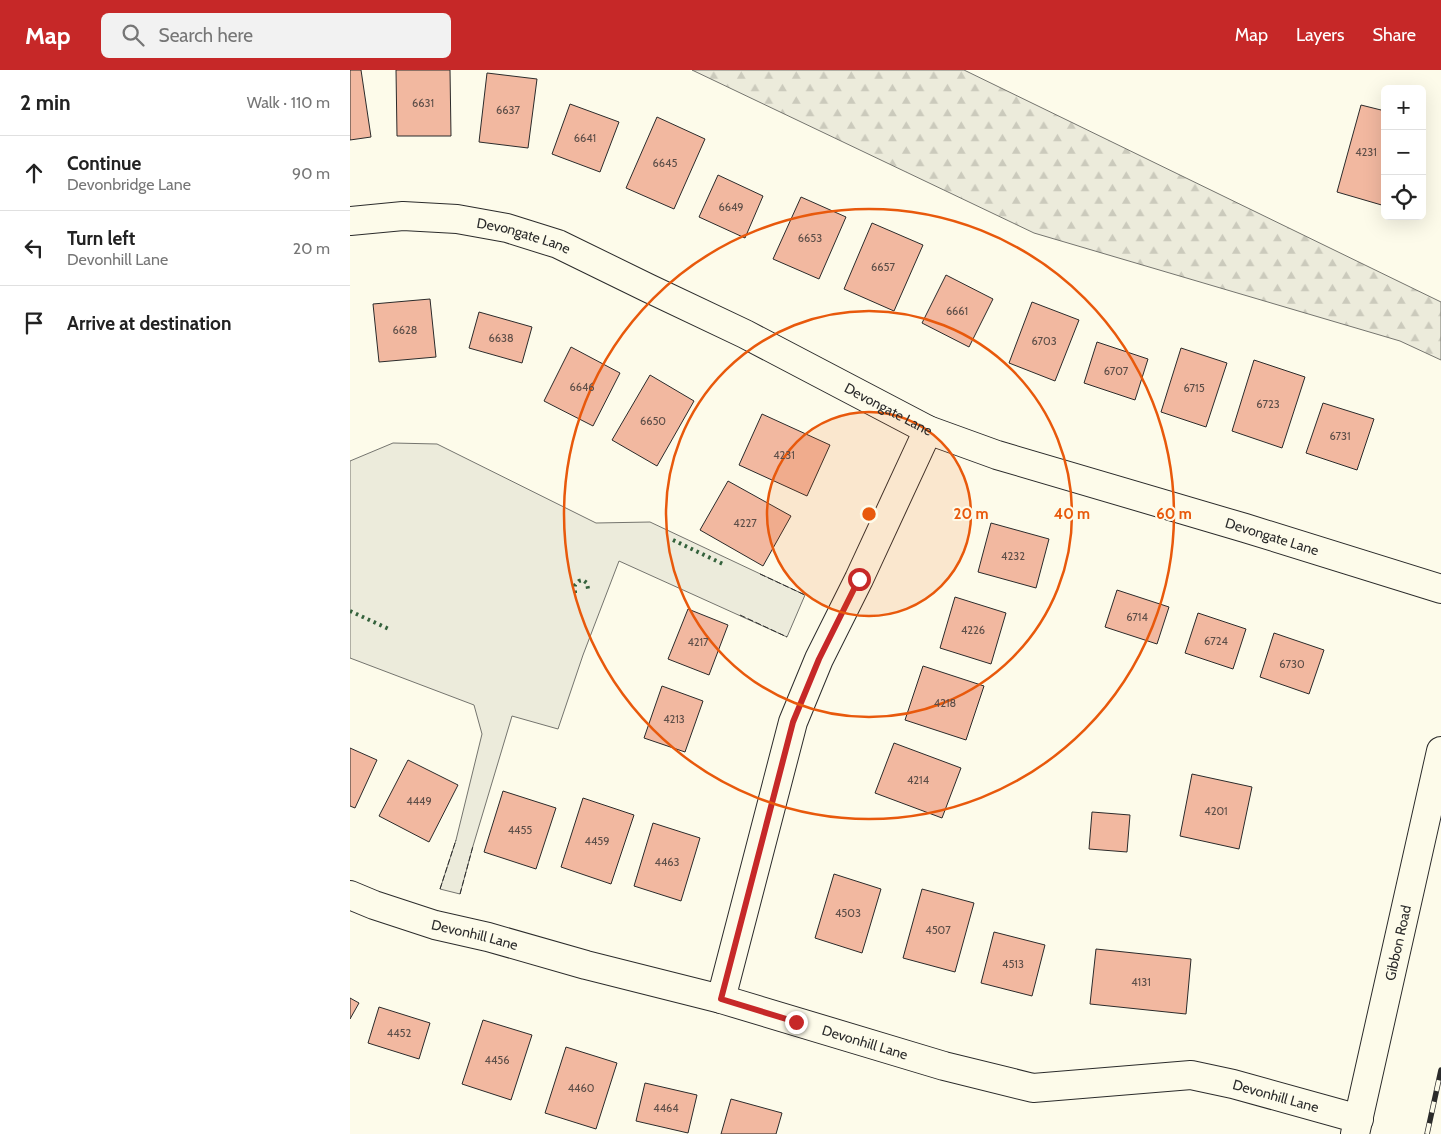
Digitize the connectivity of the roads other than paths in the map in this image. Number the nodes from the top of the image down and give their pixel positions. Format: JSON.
{"nodes":[{"id":1,"x":350,"y":222,"type":"edge"},
{"id":2,"x":928,"y":430,"type":"junction"},
{"id":3,"x":1441,"y":589,"type":"edge"},
{"id":4,"x":1441,"y":751,"type":"edge"},
{"id":5,"x":350,"y":895,"type":"edge"},
{"id":6,"x":721,"y":999,"type":"junction"},
{"id":7,"x":1357,"y":1126,"type":"edge"}],
"edges":[{"from":1,"to":2,"type":"street","name":"Devongate Lane"},
{"from":2,"to":3,"type":"street","name":"Devongate Lane"},
{"from":2,"to":6,"type":"street"},
{"from":4,"to":7,"type":"street","name":"Gibbon Road"},
{"from":5,"to":6,"type":"street","name":"Devonhill Lane"},
{"from":6,"to":7,"type":"street","name":"Devonhill Lane"}]}
